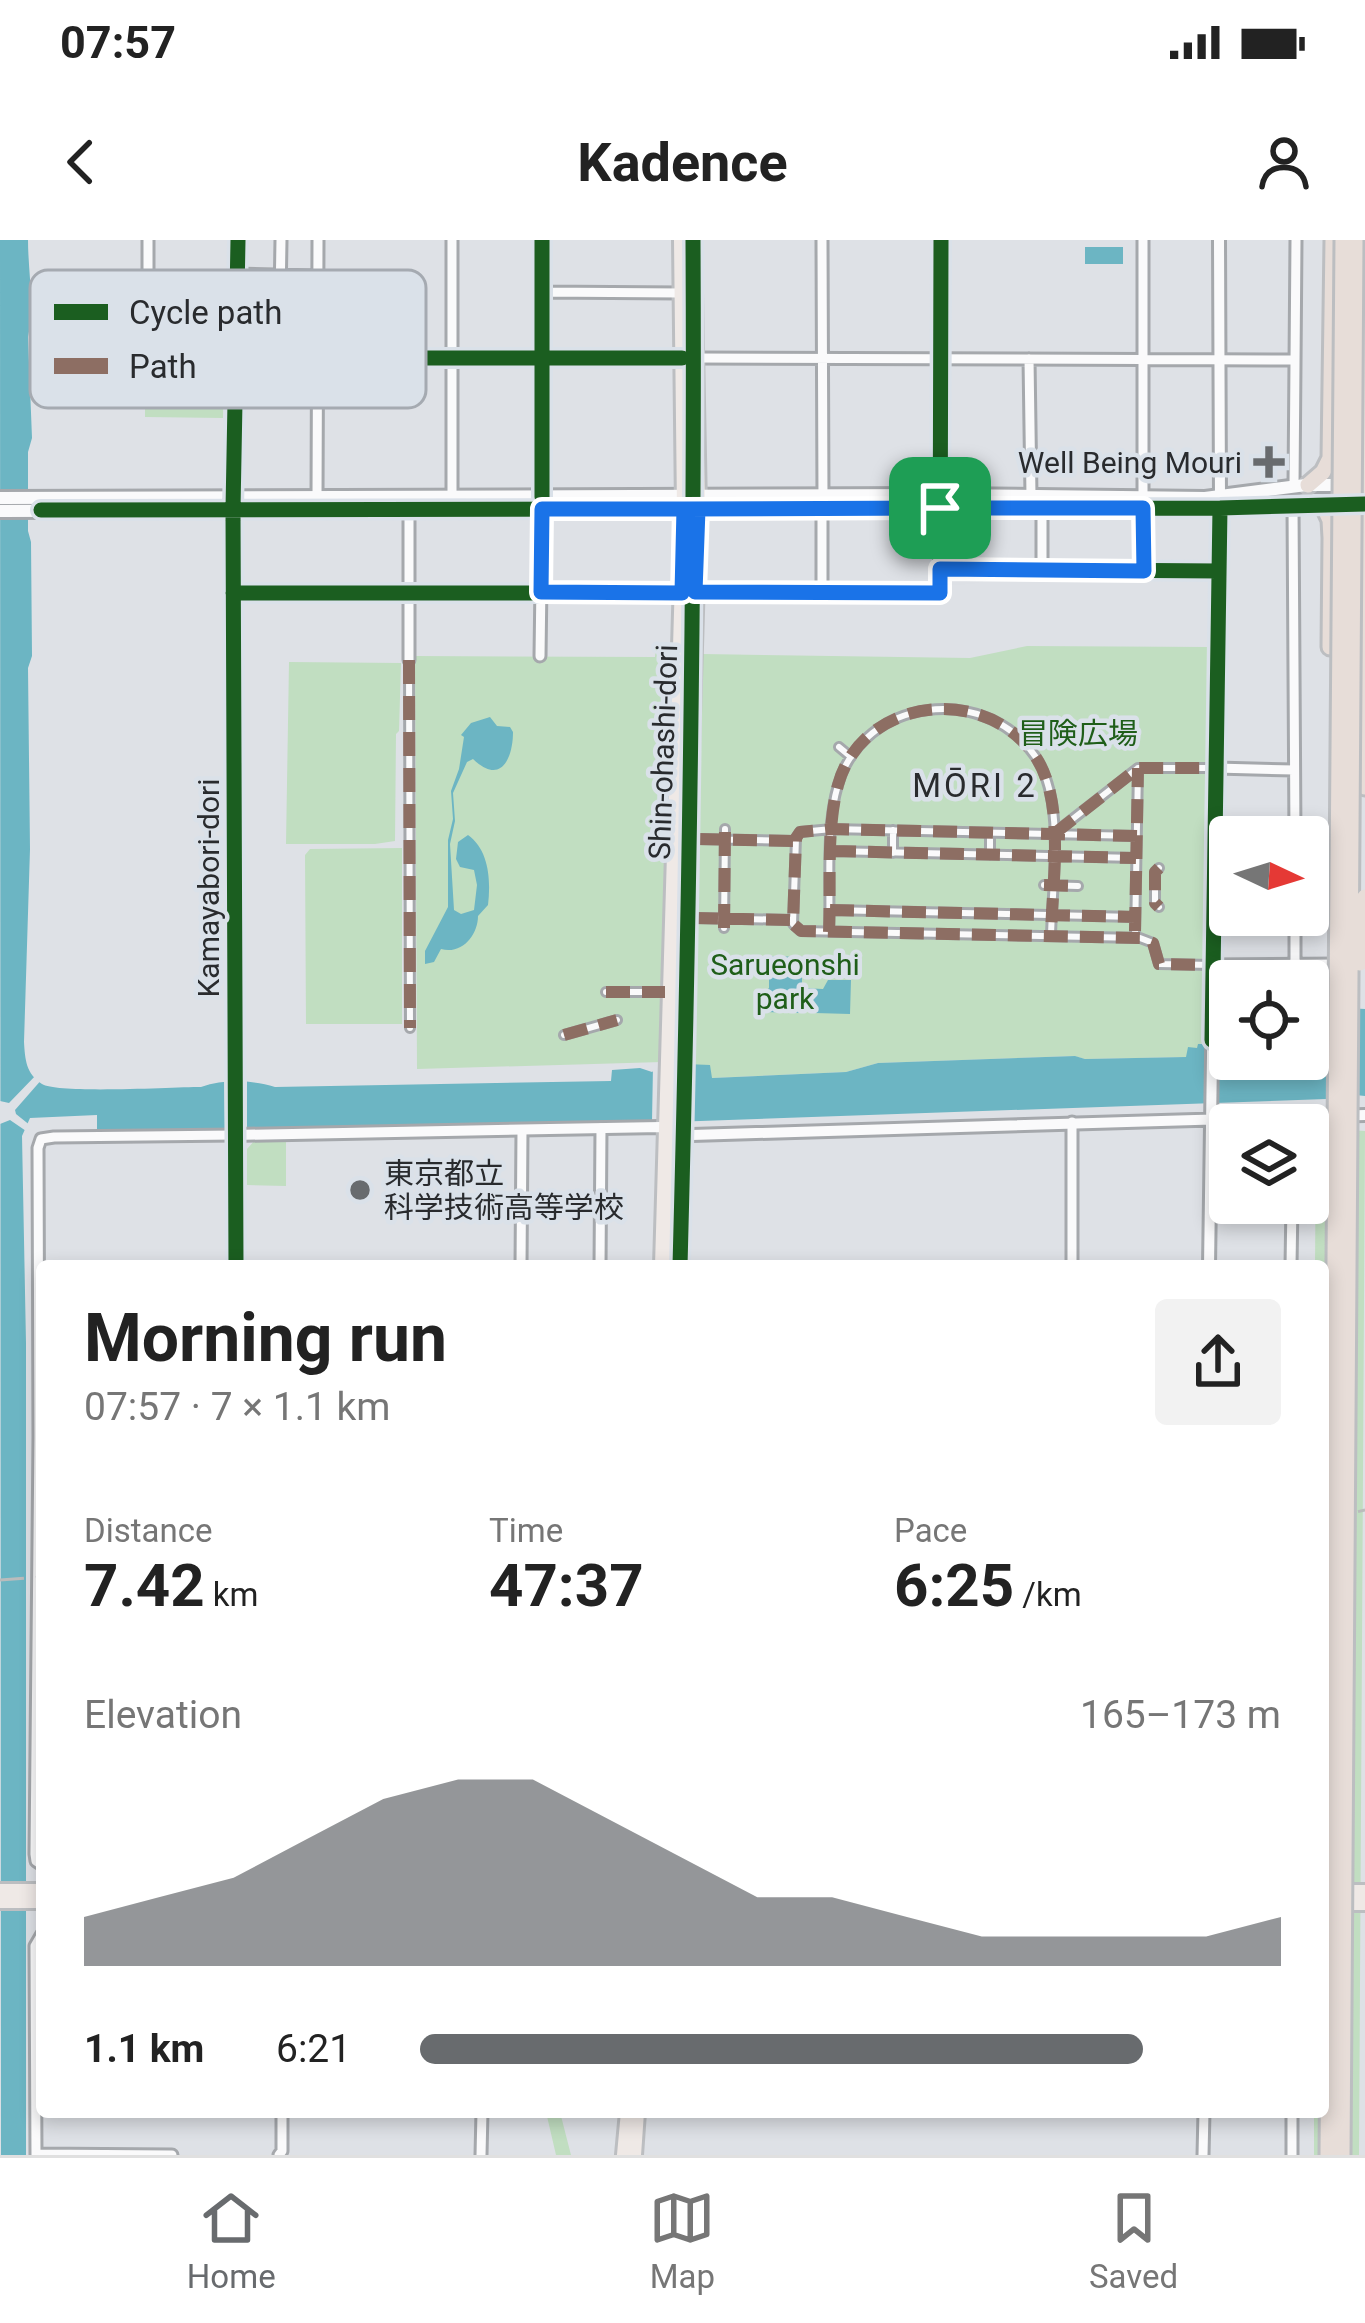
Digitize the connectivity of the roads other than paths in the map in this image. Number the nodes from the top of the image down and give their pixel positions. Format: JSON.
{"nodes":[{"id":1,"x":238,"y":240,"type":"edge"},
{"id":2,"x":281,"y":240,"type":"edge"},
{"id":3,"x":452,"y":240,"type":"edge"},
{"id":4,"x":542,"y":240,"type":"edge"},
{"id":5,"x":681,"y":240,"type":"edge"},
{"id":6,"x":693,"y":240,"type":"edge"},
{"id":7,"x":822,"y":240,"type":"edge"},
{"id":8,"x":941,"y":240,"type":"edge"},
{"id":9,"x":1144,"y":240,"type":"edge"},
{"id":10,"x":1220,"y":240,"type":"edge"},
{"id":11,"x":1296,"y":240,"type":"edge"},
{"id":12,"x":1333,"y":240,"type":"edge"},
{"id":13,"x":1343,"y":240,"type":"edge"},
{"id":14,"x":1355,"y":240,"type":"edge"},
{"id":15,"x":1365,"y":240,"type":"edge"},
{"id":16,"x":237,"y":270,"type":"edge"},
{"id":17,"x":280,"y":270,"type":"edge"},
{"id":18,"x":542,"y":292,"type":"junction"},
{"id":19,"x":681,"y":292,"type":"junction"},
{"id":20,"x":426,"y":358,"type":"edge"},
{"id":21,"x":452,"y":358,"type":"junction"},
{"id":22,"x":542,"y":358,"type":"junction"},
{"id":23,"x":689,"y":358,"type":"junction"},
{"id":24,"x":822,"y":358,"type":"junction"},
{"id":25,"x":942,"y":359,"type":"junction"},
{"id":26,"x":1029,"y":359,"type":"junction"},
{"id":27,"x":1364,"y":359,"type":"edge"},
{"id":28,"x":1143,"y":360,"type":"junction"},
{"id":29,"x":1219,"y":360,"type":"junction"},
{"id":30,"x":1294,"y":360,"type":"junction"},
{"id":31,"x":235,"y":408,"type":"edge"},
{"id":32,"x":318,"y":408,"type":"edge"},
{"id":33,"x":1330,"y":458,"type":"junction"},
{"id":34,"x":1330,"y":485,"type":"junction"},
{"id":35,"x":1301,"y":486,"type":"junction"},
{"id":36,"x":1362,"y":494,"type":"edge"},
{"id":37,"x":1030,"y":496,"type":"junction"},
{"id":38,"x":0,"y":498,"type":"edge"},
{"id":39,"x":317,"y":498,"type":"junction"},
{"id":40,"x":452,"y":498,"type":"junction"},
{"id":41,"x":941,"y":502,"type":"junction"},
{"id":42,"x":1143,"y":502,"type":"junction"},
{"id":43,"x":1220,"y":502,"type":"junction"},
{"id":44,"x":542,"y":503,"type":"junction"},
{"id":45,"x":691,"y":503,"type":"junction"},
{"id":46,"x":823,"y":503,"type":"junction"},
{"id":47,"x":41,"y":504,"type":"junction"},
{"id":48,"x":233,"y":504,"type":"junction"},
{"id":49,"x":1323,"y":505,"type":"junction"},
{"id":50,"x":1293,"y":506,"type":"junction"},
{"id":51,"x":1042,"y":508,"type":"junction"},
{"id":52,"x":409,"y":509,"type":"junction"},
{"id":53,"x":0,"y":511,"type":"edge"},
{"id":54,"x":1362,"y":536,"type":"edge"},
{"id":55,"x":940,"y":569,"type":"junction"},
{"id":56,"x":1042,"y":570,"type":"junction"},
{"id":57,"x":1144,"y":571,"type":"junction"},
{"id":58,"x":1219,"y":571,"type":"junction"},
{"id":59,"x":233,"y":592,"type":"junction"},
{"id":60,"x":409,"y":592,"type":"junction"},
{"id":61,"x":541,"y":592,"type":"junction"},
{"id":62,"x":689,"y":592,"type":"junction"},
{"id":63,"x":822,"y":593,"type":"junction"},
{"id":64,"x":1330,"y":647,"type":"junction"},
{"id":65,"x":540,"y":656,"type":"dead end"},
{"id":66,"x":409,"y":660,"type":"joint"},
{"id":67,"x":838,"y":747,"type":"dead end"},
{"id":68,"x":851,"y":758,"type":"junction"},
{"id":69,"x":1138,"y":768,"type":"junction"},
{"id":70,"x":1216,"y":768,"type":"junction"},
{"id":71,"x":1294,"y":770,"type":"junction"},
{"id":72,"x":1365,"y":787,"type":"edge"},
{"id":73,"x":1295,"y":816,"type":"edge"},
{"id":74,"x":725,"y":829,"type":"dead end"},
{"id":75,"x":832,"y":829,"type":"junction"},
{"id":76,"x":893,"y":830,"type":"junction"},
{"id":77,"x":991,"y":832,"type":"junction"},
{"id":78,"x":1054,"y":834,"type":"junction"},
{"id":79,"x":1137,"y":836,"type":"junction"},
{"id":80,"x":697,"y":839,"type":"dead end"},
{"id":81,"x":725,"y":840,"type":"junction"},
{"id":82,"x":796,"y":842,"type":"junction"},
{"id":83,"x":832,"y":851,"type":"junction"},
{"id":84,"x":893,"y":853,"type":"junction"},
{"id":85,"x":990,"y":855,"type":"junction"},
{"id":86,"x":1053,"y":856,"type":"junction"},
{"id":87,"x":1136,"y":858,"type":"junction"},
{"id":88,"x":1159,"y":868,"type":"dead end"},
{"id":89,"x":1048,"y":885,"type":"junction"},
{"id":90,"x":1078,"y":886,"type":"dead end"},
{"id":91,"x":1136,"y":888,"type":"junction"},
{"id":92,"x":1155,"y":888,"type":"junction"},
{"id":93,"x":1365,"y":897,"type":"edge"},
{"id":94,"x":1159,"y":907,"type":"dead end"},
{"id":95,"x":830,"y":910,"type":"junction"},
{"id":96,"x":892,"y":912,"type":"junction"},
{"id":97,"x":988,"y":914,"type":"junction"},
{"id":98,"x":1052,"y":916,"type":"junction"},
{"id":99,"x":1135,"y":917,"type":"junction"},
{"id":100,"x":694,"y":918,"type":"dead end"},
{"id":101,"x":793,"y":920,"type":"junction"},
{"id":102,"x":723,"y":923,"type":"junction"},
{"id":103,"x":829,"y":932,"type":"junction"},
{"id":104,"x":891,"y":933,"type":"junction"},
{"id":105,"x":988,"y":935,"type":"junction"},
{"id":106,"x":1051,"y":936,"type":"junction"},
{"id":107,"x":1135,"y":938,"type":"junction"},
{"id":108,"x":1213,"y":960,"type":"edge"},
{"id":109,"x":1365,"y":963,"type":"edge"},
{"id":110,"x":1329,"y":964,"type":"edge"},
{"id":111,"x":1209,"y":965,"type":"edge"},
{"id":112,"x":606,"y":992,"type":"dead end"},
{"id":113,"x":664,"y":992,"type":"dead end"},
{"id":114,"x":617,"y":1020,"type":"dead end"},
{"id":115,"x":410,"y":1028,"type":"dead end"},
{"id":116,"x":1338,"y":1028,"type":"junction"},
{"id":117,"x":564,"y":1035,"type":"dead end"},
{"id":118,"x":1351,"y":1104,"type":"junction"},
{"id":119,"x":1365,"y":1115,"type":"edge"},
{"id":120,"x":1329,"y":1117,"type":"edge"},
{"id":121,"x":1209,"y":1119,"type":"edge"},
{"id":122,"x":1072,"y":1122,"type":"junction"},
{"id":123,"x":673,"y":1126,"type":"junction"},
{"id":124,"x":601,"y":1128,"type":"junction"},
{"id":125,"x":522,"y":1130,"type":"junction"},
{"id":126,"x":235,"y":1131,"type":"junction"},
{"id":127,"x":1209,"y":1224,"type":"edge"},
{"id":128,"x":1292,"y":1224,"type":"edge"},
{"id":129,"x":39,"y":1260,"type":"edge"},
{"id":130,"x":236,"y":1260,"type":"edge"},
{"id":131,"x":521,"y":1260,"type":"edge"},
{"id":132,"x":600,"y":1260,"type":"edge"},
{"id":133,"x":662,"y":1260,"type":"edge"},
{"id":134,"x":676,"y":1260,"type":"edge"},
{"id":135,"x":1072,"y":1260,"type":"edge"},
{"id":136,"x":1209,"y":1260,"type":"edge"},
{"id":137,"x":1292,"y":1260,"type":"edge"},
{"id":138,"x":36,"y":1713,"type":"edge"},
{"id":139,"x":36,"y":1862,"type":"edge"},
{"id":140,"x":0,"y":1891,"type":"edge"},
{"id":141,"x":36,"y":1891,"type":"edge"},
{"id":142,"x":1329,"y":1893,"type":"edge"},
{"id":143,"x":1364,"y":1898,"type":"edge"},
{"id":144,"x":0,"y":1901,"type":"edge"},
{"id":145,"x":36,"y":1901,"type":"edge"},
{"id":146,"x":1329,"y":1902,"type":"edge"},
{"id":147,"x":36,"y":1944,"type":"edge"},
{"id":148,"x":1329,"y":2042,"type":"edge"},
{"id":149,"x":36,"y":2050,"type":"edge"},
{"id":150,"x":37,"y":2118,"type":"edge"},
{"id":151,"x":282,"y":2118,"type":"edge"},
{"id":152,"x":482,"y":2118,"type":"edge"},
{"id":153,"x":627,"y":2118,"type":"edge"},
{"id":154,"x":637,"y":2118,"type":"edge"},
{"id":155,"x":1204,"y":2118,"type":"edge"},
{"id":156,"x":1292,"y":2118,"type":"edge"},
{"id":157,"x":1328,"y":2118,"type":"edge"},
{"id":158,"x":37,"y":2154,"type":"edge"},
{"id":159,"x":172,"y":2155,"type":"edge"},
{"id":160,"x":279,"y":2155,"type":"edge"},
{"id":161,"x":481,"y":2155,"type":"edge"},
{"id":162,"x":624,"y":2155,"type":"edge"},
{"id":163,"x":634,"y":2155,"type":"edge"},
{"id":164,"x":1204,"y":2155,"type":"edge"},
{"id":165,"x":1292,"y":2155,"type":"edge"},
{"id":166,"x":1328,"y":2155,"type":"edge"},
{"id":167,"x":1342,"y":2155,"type":"edge"}],
"edges":[{"from":1,"to":16,"type":"street","name":"Kamayabori-dori"},
{"from":2,"to":17,"type":"street"},
{"from":3,"to":21,"type":"street"},
{"from":4,"to":18,"type":"street"},
{"from":5,"to":19,"type":"main road"},
{"from":6,"to":23,"type":"main road"},
{"from":7,"to":24,"type":"street"},
{"from":8,"to":25,"type":"street"},
{"from":9,"to":28,"type":"street"},
{"from":10,"to":29,"type":"street"},
{"from":11,"to":30,"type":"street"},
{"from":12,"to":33,"type":"highway"},
{"from":13,"to":116,"type":"highway","bridge":true},
{"from":14,"to":118,"type":"highway","bridge":true},
{"from":15,"to":27,"type":"highway"},
{"from":18,"to":19,"type":"street"},
{"from":18,"to":22,"type":"street"},
{"from":19,"to":23,"type":"main road"},
{"from":20,"to":21,"type":"street"},
{"from":21,"to":22,"type":"street"},
{"from":21,"to":40,"type":"street"},
{"from":22,"to":23,"type":"street"},
{"from":22,"to":44,"type":"street"},
{"from":23,"to":24,"type":"street"},
{"from":23,"to":45,"type":"main road"},
{"from":24,"to":25,"type":"street"},
{"from":24,"to":46,"type":"street"},
{"from":25,"to":26,"type":"street"},
{"from":25,"to":41,"type":"street"},
{"from":26,"to":28,"type":"street"},
{"from":26,"to":37,"type":"street"},
{"from":27,"to":36,"type":"highway"},
{"from":28,"to":29,"type":"street"},
{"from":28,"to":42,"type":"street"},
{"from":29,"to":30,"type":"street"},
{"from":29,"to":43,"type":"street"},
{"from":30,"to":35,"type":"street"},
{"from":31,"to":48,"type":"street","name":"Kamayabori-dori"},
{"from":32,"to":39,"type":"street"},
{"from":33,"to":34,"type":"highway"},
{"from":33,"to":35,"type":"highway"},
{"from":34,"to":35,"type":"main road"},
{"from":34,"to":36,"type":"main road"},
{"from":35,"to":43,"type":"main road"},
{"from":36,"to":49,"type":"main road"},
{"from":36,"to":54,"type":"highway"},
{"from":36,"to":64,"type":"highway"},
{"from":37,"to":41,"type":"main road"},
{"from":37,"to":42,"type":"main road"},
{"from":38,"to":47,"type":"main road"},
{"from":39,"to":40,"type":"main road"},
{"from":39,"to":48,"type":"main road"},
{"from":40,"to":44,"type":"main road"},
{"from":41,"to":46,"type":"main road"},
{"from":41,"to":51,"type":"main road"},
{"from":41,"to":55,"type":"street"},
{"from":42,"to":43,"type":"main road"},
{"from":42,"to":51,"type":"main road"},
{"from":42,"to":57,"type":"street"},
{"from":43,"to":50,"type":"main road"},
{"from":43,"to":58,"type":"street"},
{"from":44,"to":45,"type":"main road"},
{"from":44,"to":52,"type":"main road"},
{"from":44,"to":61,"type":"street"},
{"from":45,"to":46,"type":"main road"},
{"from":45,"to":62,"type":"main road"},
{"from":45,"to":62,"type":"main road"},
{"from":46,"to":63,"type":"street"},
{"from":47,"to":48,"type":"main road"},
{"from":47,"to":53,"type":"main road"},
{"from":48,"to":52,"type":"main road"},
{"from":48,"to":59,"type":"street","name":"Kamayabori-dori"},
{"from":49,"to":50,"type":"main road"},
{"from":49,"to":64,"type":"highway"},
{"from":50,"to":71,"type":"street"},
{"from":51,"to":56,"type":"street"},
{"from":52,"to":60,"type":"street"},
{"from":54,"to":72,"type":"highway"},
{"from":55,"to":56,"type":"street"},
{"from":55,"to":63,"type":"street"},
{"from":56,"to":57,"type":"street"},
{"from":57,"to":58,"type":"street"},
{"from":58,"to":70,"type":"street"},
{"from":59,"to":60,"type":"street"},
{"from":59,"to":126,"type":"street","name":"Kamayabori-dori"},
{"from":60,"to":61,"type":"street"},
{"from":60,"to":66,"type":"street"},
{"from":61,"to":62,"type":"street"},
{"from":61,"to":65,"type":"street"},
{"from":62,"to":63,"type":"street"},
{"from":62,"to":123,"type":"main road"},
{"from":64,"to":116,"type":"highway","bridge":true},
{"from":66,"to":115,"type":"street"},
{"from":67,"to":68,"type":"street"},
{"from":68,"to":75,"type":"street"},
{"from":68,"to":78,"type":"street"},
{"from":69,"to":70,"type":"street"},
{"from":69,"to":78,"type":"street"},
{"from":69,"to":79,"type":"street"},
{"from":70,"to":71,"type":"street"},
{"from":70,"to":108,"type":"street"},
{"from":71,"to":73,"type":"street"},
{"from":74,"to":81,"type":"street"},
{"from":75,"to":76,"type":"street"},
{"from":75,"to":82,"type":"street"},
{"from":75,"to":83,"type":"street"},
{"from":76,"to":77,"type":"street"},
{"from":76,"to":84,"type":"street"},
{"from":77,"to":78,"type":"street"},
{"from":77,"to":85,"type":"street"},
{"from":78,"to":79,"type":"street"},
{"from":78,"to":86,"type":"street"},
{"from":79,"to":87,"type":"street"},
{"from":80,"to":81,"type":"street"},
{"from":81,"to":82,"type":"street"},
{"from":81,"to":102,"type":"street"},
{"from":82,"to":101,"type":"street"},
{"from":83,"to":84,"type":"street"},
{"from":83,"to":95,"type":"street"},
{"from":84,"to":85,"type":"street"},
{"from":85,"to":86,"type":"street"},
{"from":86,"to":87,"type":"street"},
{"from":86,"to":89,"type":"street"},
{"from":87,"to":91,"type":"street"},
{"from":88,"to":92,"type":"street"},
{"from":89,"to":90,"type":"street"},
{"from":89,"to":98,"type":"street"},
{"from":91,"to":92,"type":"street"},
{"from":91,"to":99,"type":"street"},
{"from":92,"to":94,"type":"street"},
{"from":93,"to":118,"type":"highway","bridge":true},
{"from":95,"to":96,"type":"street"},
{"from":95,"to":103,"type":"street"},
{"from":96,"to":97,"type":"street"},
{"from":96,"to":104,"type":"street"},
{"from":97,"to":98,"type":"street"},
{"from":97,"to":105,"type":"street"},
{"from":98,"to":99,"type":"street"},
{"from":98,"to":106,"type":"street"},
{"from":99,"to":107,"type":"street"},
{"from":100,"to":102,"type":"street"},
{"from":101,"to":102,"type":"street"},
{"from":101,"to":103,"type":"street"},
{"from":103,"to":104,"type":"street"},
{"from":104,"to":105,"type":"street"},
{"from":105,"to":106,"type":"street"},
{"from":106,"to":107,"type":"street"},
{"from":107,"to":111,"type":"street"},
{"from":109,"to":110,"type":"street"},
{"from":112,"to":113,"type":"street"},
{"from":114,"to":117,"type":"street"},
{"from":116,"to":148,"type":"highway","bridge":true},
{"from":118,"to":167,"type":"highway","bridge":true},
{"from":119,"to":120,"type":"street"},
{"from":121,"to":122,"type":"street"},
{"from":122,"to":123,"type":"street"},
{"from":122,"to":135,"type":"street"},
{"from":123,"to":124,"type":"street"},
{"from":123,"to":133,"type":"main road"},
{"from":123,"to":134,"type":"main road"},
{"from":124,"to":125,"type":"street"},
{"from":124,"to":132,"type":"street"},
{"from":125,"to":126,"type":"street"},
{"from":125,"to":131,"type":"street"},
{"from":126,"to":129,"type":"street"},
{"from":126,"to":130,"type":"street","name":"Kamayabori-dori"},
{"from":127,"to":136,"type":"street"},
{"from":128,"to":137,"type":"street"},
{"from":138,"to":139,"type":"street"},
{"from":140,"to":141,"type":"main road"},
{"from":142,"to":143,"type":"main road","bridge":true},
{"from":143,"to":146,"type":"main road","bridge":true},
{"from":144,"to":145,"type":"main road"},
{"from":147,"to":149,"type":"street"},
{"from":150,"to":158,"type":"street"},
{"from":151,"to":160,"type":"street"},
{"from":152,"to":161,"type":"street"},
{"from":153,"to":162,"type":"main road"},
{"from":154,"to":163,"type":"main road"},
{"from":155,"to":164,"type":"street"},
{"from":156,"to":165,"type":"street"},
{"from":157,"to":166,"type":"highway","bridge":true},
{"from":158,"to":159,"type":"street"}]}
